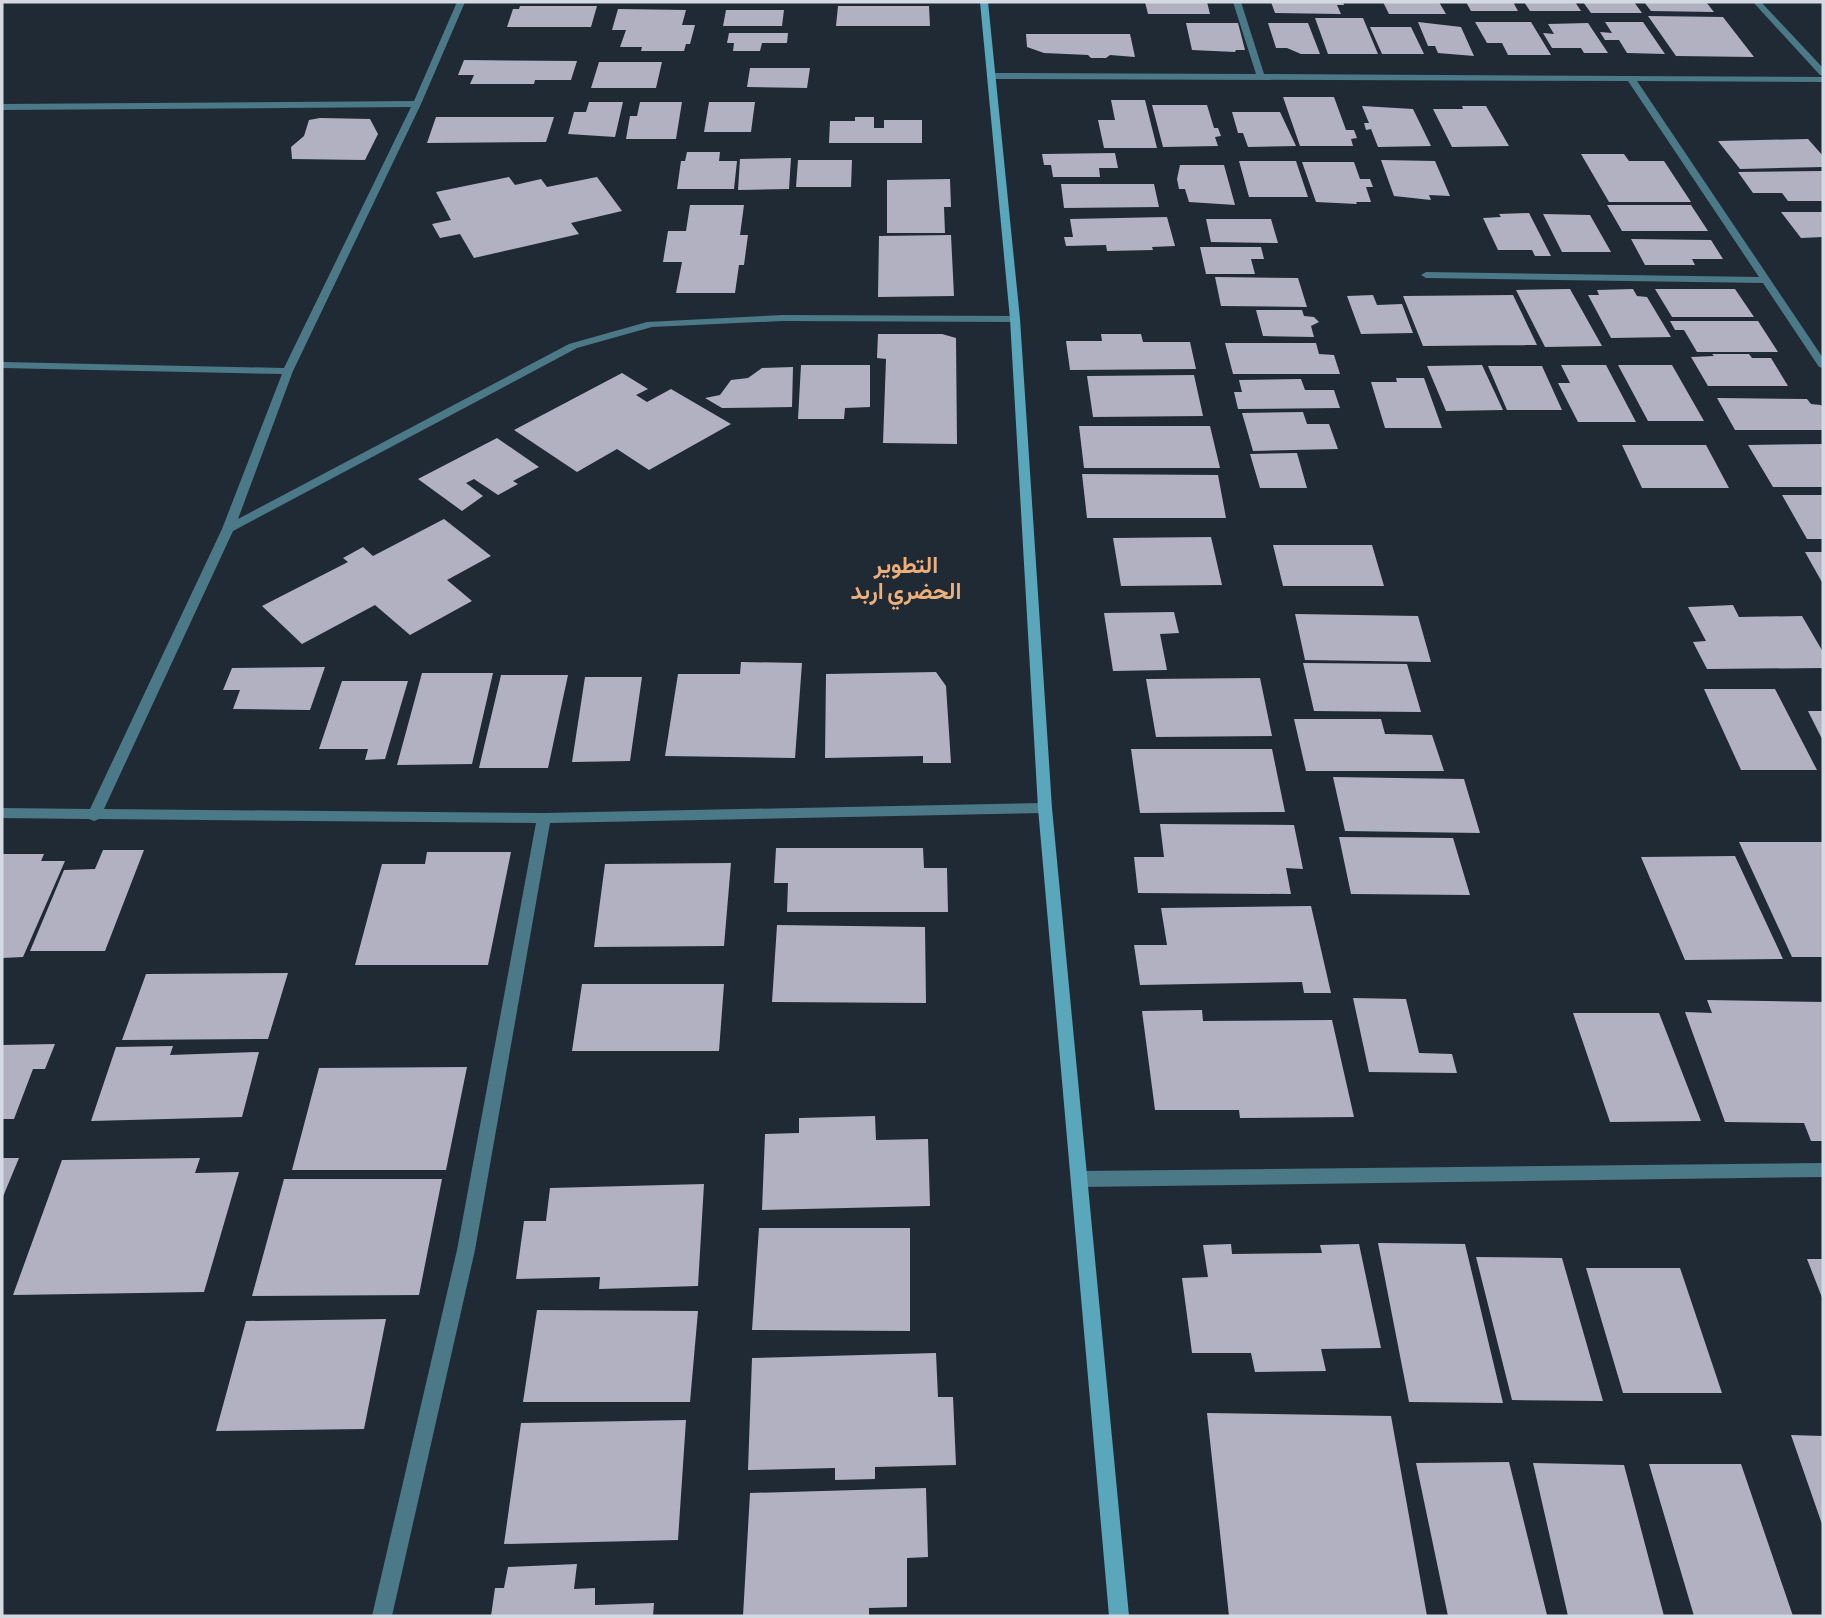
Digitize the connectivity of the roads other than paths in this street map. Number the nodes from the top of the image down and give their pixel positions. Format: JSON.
{"nodes":[{"id":1,"x":461,"y":2,"type":"edge"},
{"id":2,"x":984,"y":2,"type":"edge"},
{"id":3,"x":1237,"y":2,"type":"edge"},
{"id":4,"x":1757,"y":2,"type":"edge"},
{"id":5,"x":1823,"y":73,"type":"edge"},
{"id":6,"x":992,"y":76,"type":"junction"},
{"id":7,"x":1261,"y":76,"type":"junction"},
{"id":8,"x":1630,"y":77,"type":"junction"},
{"id":9,"x":1823,"y":79,"type":"edge"},
{"id":10,"x":417,"y":104,"type":"junction"},
{"id":11,"x":2,"y":107,"type":"edge"},
{"id":12,"x":1426,"y":275,"type":"dead end"},
{"id":13,"x":1767,"y":280,"type":"junction"},
{"id":14,"x":1015,"y":319,"type":"junction"},
{"id":15,"x":2,"y":365,"type":"edge"},
{"id":16,"x":1823,"y":365,"type":"edge"},
{"id":17,"x":288,"y":371,"type":"junction"},
{"id":18,"x":228,"y":529,"type":"junction"},
{"id":19,"x":1045,"y":808,"type":"junction"},
{"id":20,"x":2,"y":813,"type":"edge"},
{"id":21,"x":94,"y":816,"type":"junction"},
{"id":22,"x":544,"y":818,"type":"junction"},
{"id":23,"x":1823,"y":1170,"type":"edge"},
{"id":24,"x":1080,"y":1179,"type":"junction"},
{"id":25,"x":382,"y":1616,"type":"edge"},
{"id":26,"x":1119,"y":1616,"type":"edge"}],
"edges":[{"from":1,"to":10,"type":"street"},
{"from":2,"to":6,"type":"street"},
{"from":3,"to":7,"type":"street"},
{"from":4,"to":5,"type":"street"},
{"from":6,"to":7,"type":"street"},
{"from":6,"to":14,"type":"street"},
{"from":7,"to":8,"type":"street"},
{"from":8,"to":9,"type":"street"},
{"from":8,"to":13,"type":"street"},
{"from":10,"to":11,"type":"street"},
{"from":10,"to":17,"type":"street"},
{"from":12,"to":13,"type":"street"},
{"from":13,"to":16,"type":"street"},
{"from":14,"to":18,"type":"street"},
{"from":14,"to":19,"type":"street"},
{"from":15,"to":17,"type":"street"},
{"from":17,"to":18,"type":"street"},
{"from":18,"to":21,"type":"street"},
{"from":19,"to":22,"type":"street"},
{"from":19,"to":24,"type":"street"},
{"from":20,"to":21,"type":"street"},
{"from":21,"to":22,"type":"street"},
{"from":22,"to":25,"type":"street"},
{"from":23,"to":24,"type":"street"},
{"from":24,"to":26,"type":"street"}]}
